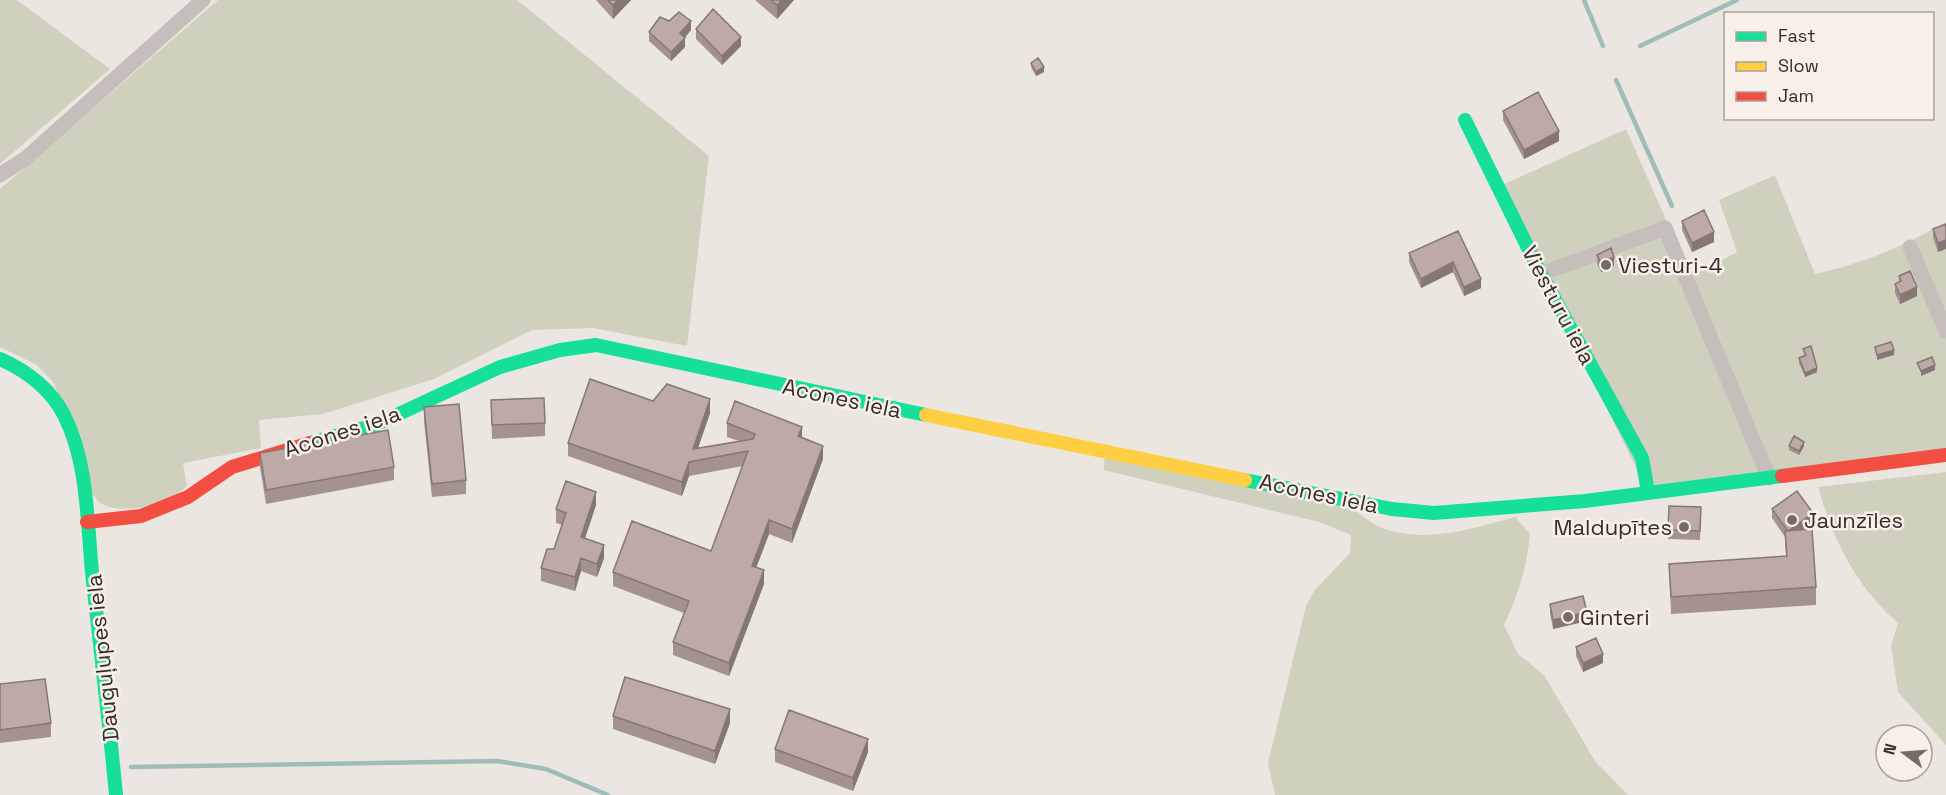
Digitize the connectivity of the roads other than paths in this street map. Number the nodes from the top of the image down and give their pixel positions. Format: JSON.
{"nodes":[{"id":1,"x":203,"y":0,"type":"edge"},
{"id":2,"x":1465,"y":120,"type":"dead end"},
{"id":3,"x":0,"y":175,"type":"edge"},
{"id":4,"x":1910,"y":247,"type":"dead end"},
{"id":5,"x":1541,"y":274,"type":"junction"},
{"id":6,"x":1946,"y":331,"type":"edge"},
{"id":7,"x":0,"y":359,"type":"edge"},
{"id":8,"x":1946,"y":455,"type":"edge"},
{"id":9,"x":1769,"y":478,"type":"junction"},
{"id":10,"x":1648,"y":492,"type":"junction"},
{"id":11,"x":87,"y":522,"type":"junction"},
{"id":12,"x":116,"y":795,"type":"edge"}],
"edges":[{"from":1,"to":3,"type":"street"},
{"from":2,"to":5,"type":"street","name":"Viesturu iela"},
{"from":4,"to":6,"type":"street"},
{"from":5,"to":9,"type":"street"},
{"from":5,"to":10,"type":"street","name":"Viesturu iela"},
{"from":7,"to":11,"type":"street"},
{"from":8,"to":9,"type":"street","name":"Acones iela"},
{"from":9,"to":10,"type":"street","name":"Acones iela"},
{"from":10,"to":11,"type":"street","name":"Acones iela"},
{"from":11,"to":12,"type":"street","name":"Dauguļupes iela"}]}
